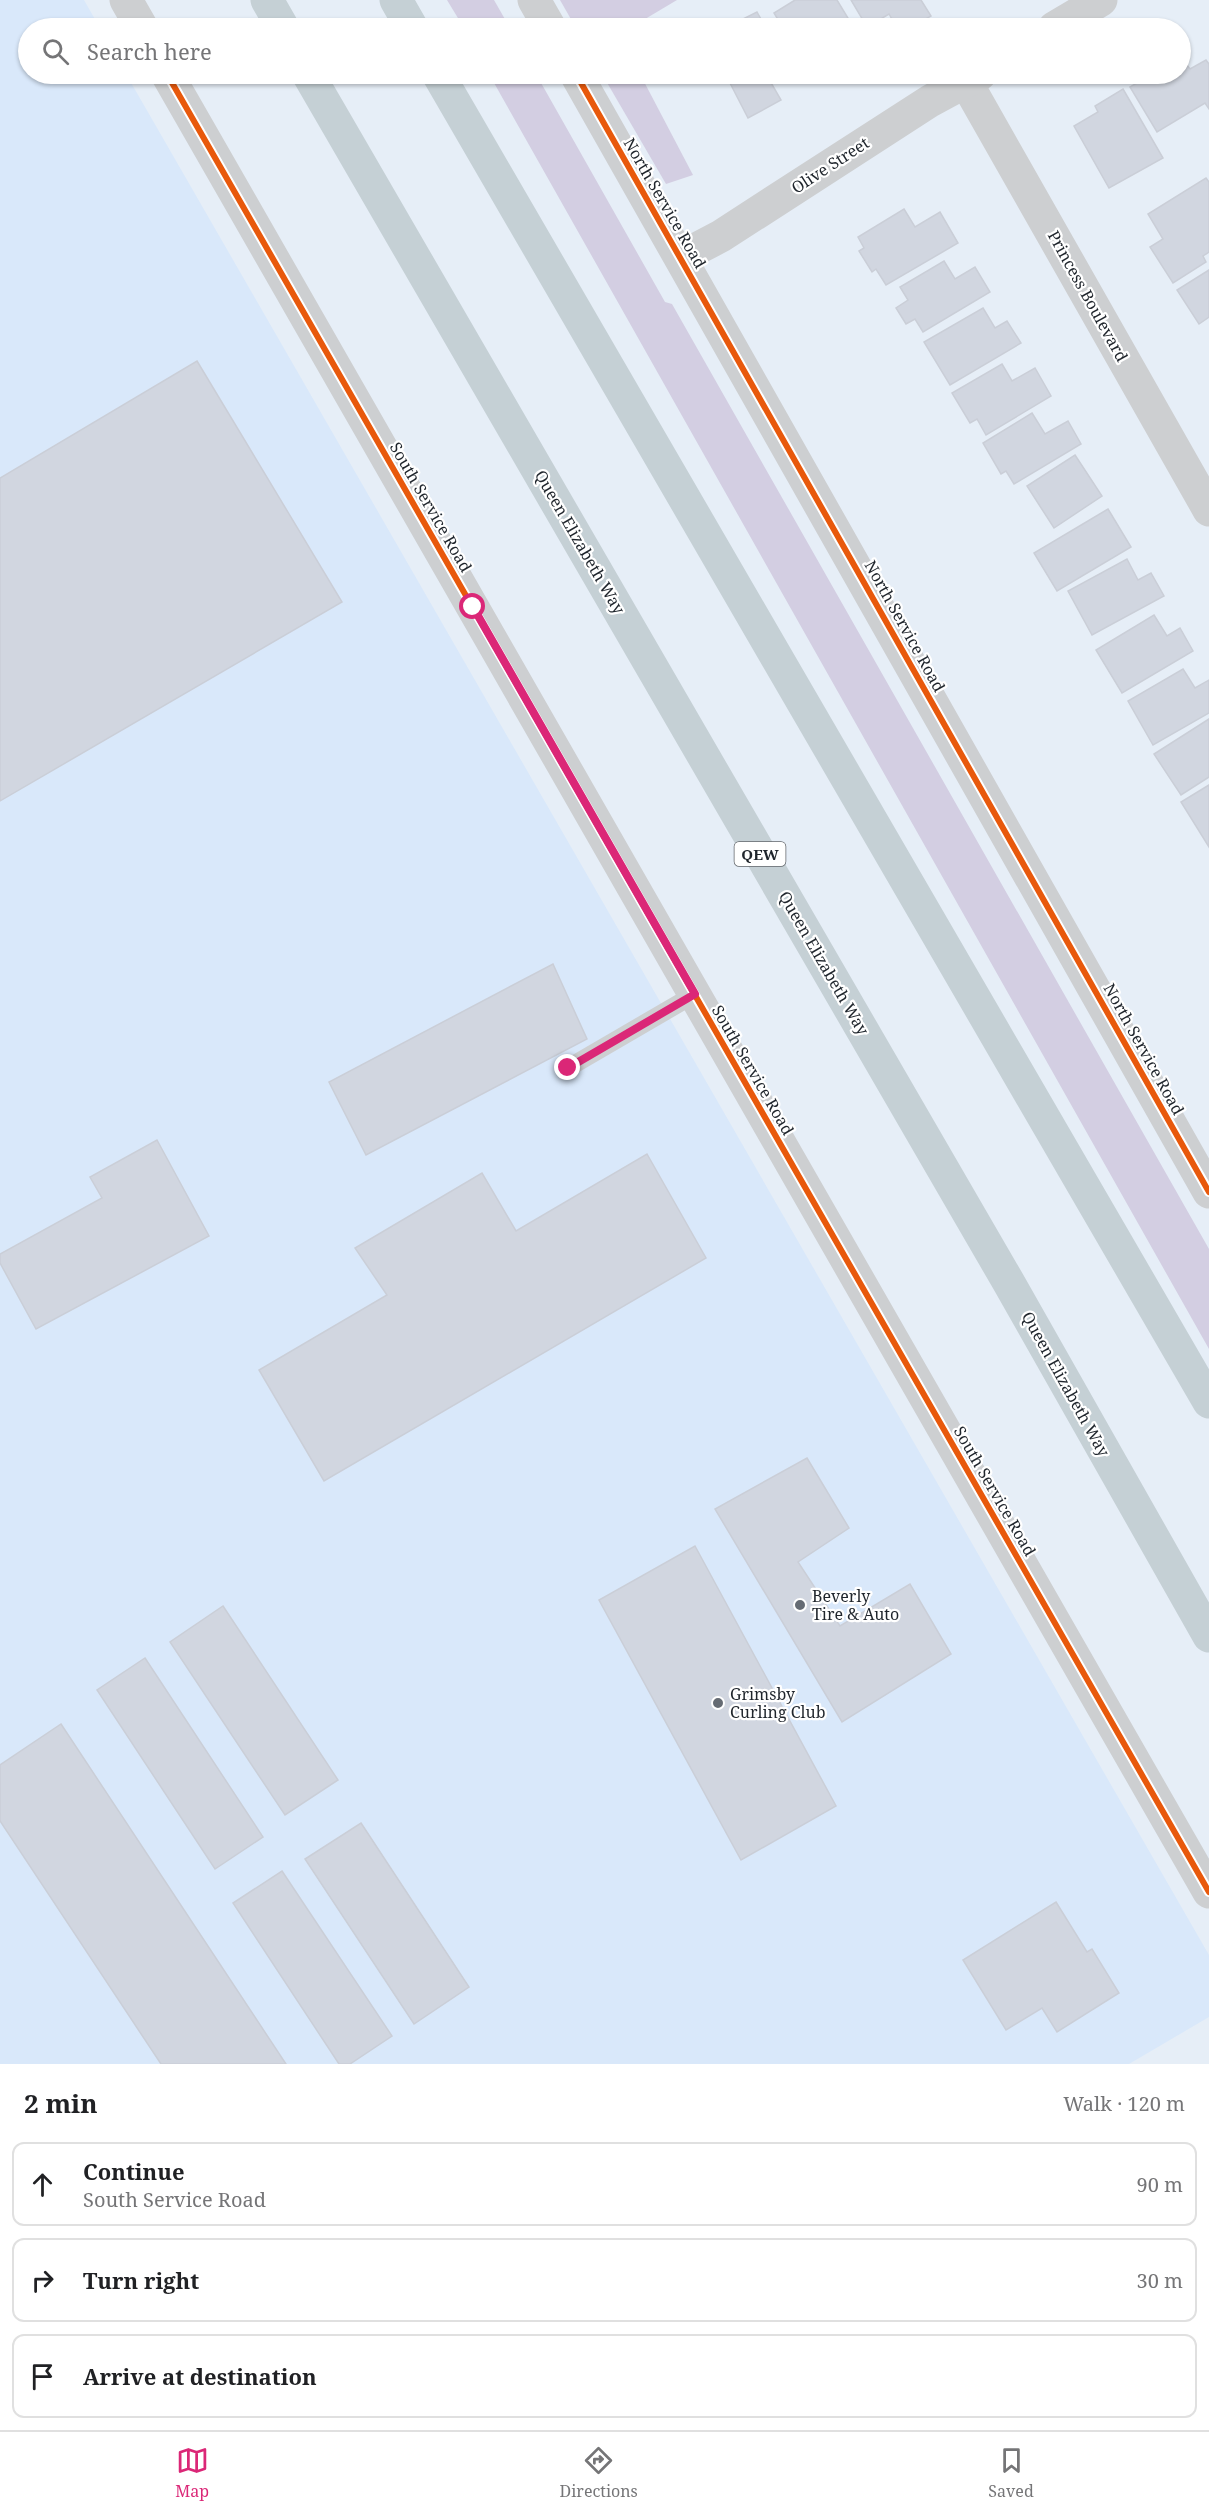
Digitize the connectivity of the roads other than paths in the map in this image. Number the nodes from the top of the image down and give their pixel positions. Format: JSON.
{"nodes":[{"id":1,"x":126,"y":0,"type":"edge"},
{"id":2,"x":267,"y":0,"type":"edge"},
{"id":3,"x":396,"y":0,"type":"edge"},
{"id":4,"x":534,"y":0,"type":"edge"},
{"id":5,"x":1101,"y":0,"type":"edge"},
{"id":6,"x":136,"y":18,"type":"edge"},
{"id":7,"x":277,"y":18,"type":"edge"},
{"id":8,"x":406,"y":18,"type":"edge"},
{"id":9,"x":544,"y":18,"type":"edge"},
{"id":10,"x":1071,"y":18,"type":"edge"},
{"id":11,"x":173,"y":84,"type":"edge"},
{"id":12,"x":314,"y":84,"type":"edge"},
{"id":13,"x":444,"y":84,"type":"edge"},
{"id":14,"x":582,"y":84,"type":"edge"},
{"id":15,"x":962,"y":84,"type":"edge"},
{"id":16,"x":976,"y":84,"type":"edge"},
{"id":17,"x":681,"y":257,"type":"junction"},
{"id":18,"x":1209,"y":510,"type":"edge"},
{"id":19,"x":695,"y":994,"type":"junction"},
{"id":20,"x":568,"y":1068,"type":"dead end"},
{"id":21,"x":1209,"y":1192,"type":"edge"},
{"id":22,"x":1209,"y":1402,"type":"edge"},
{"id":23,"x":1209,"y":1636,"type":"edge"},
{"id":24,"x":1209,"y":1892,"type":"edge"}],
"edges":[{"from":1,"to":6,"type":"street"},
{"from":2,"to":7,"type":"highway"},
{"from":3,"to":8,"type":"highway"},
{"from":4,"to":9,"type":"street"},
{"from":5,"to":10,"type":"street"},
{"from":11,"to":19,"type":"street","name":"South Service Road"},
{"from":12,"to":23,"type":"highway","name":"Queen Elizabeth Way","number":"QEW"},
{"from":13,"to":22,"type":"highway"},
{"from":14,"to":17,"type":"street","name":"North Service Road"},
{"from":15,"to":17,"type":"street","name":"Olive Street"},
{"from":16,"to":18,"type":"street","name":"Princess Boulevard"},
{"from":17,"to":21,"type":"street","name":"North Service Road"},
{"from":19,"to":20,"type":"lane"},
{"from":19,"to":24,"type":"street","name":"South Service Road"}]}
